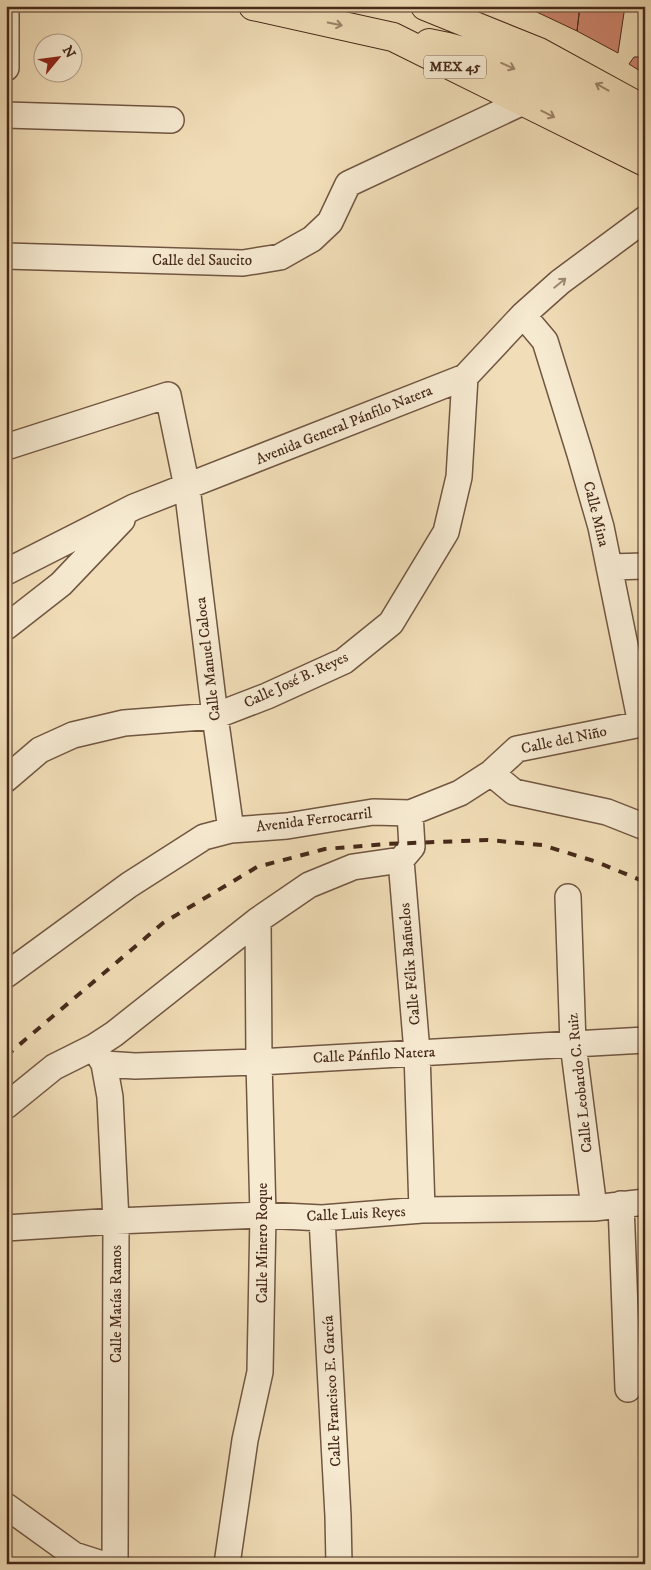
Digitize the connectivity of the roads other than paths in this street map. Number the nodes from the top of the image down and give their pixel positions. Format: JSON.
{"nodes":[{"id":1,"x":6,"y":6,"type":"edge"},
{"id":2,"x":253,"y":6,"type":"edge"},
{"id":3,"x":425,"y":6,"type":"edge"},
{"id":4,"x":393,"y":36,"type":"junction"},
{"id":5,"x":6,"y":68,"type":"edge"},
{"id":6,"x":523,"y":102,"type":"junction"},
{"id":7,"x":645,"y":110,"type":"edge"},
{"id":8,"x":6,"y":115,"type":"edge"},
{"id":9,"x":171,"y":120,"type":"dead end"},
{"id":10,"x":645,"y":138,"type":"edge"},
{"id":11,"x":645,"y":162,"type":"edge"},
{"id":12,"x":645,"y":219,"type":"edge"},
{"id":13,"x":6,"y":256,"type":"edge"},
{"id":14,"x":523,"y":315,"type":"junction"},
{"id":15,"x":465,"y":377,"type":"junction"},
{"id":16,"x":6,"y":446,"type":"edge"},
{"id":17,"x":187,"y":487,"type":"junction"},
{"id":18,"x":134,"y":507,"type":"junction"},
{"id":19,"x":645,"y":566,"type":"edge"},
{"id":20,"x":609,"y":567,"type":"junction"},
{"id":21,"x":6,"y":572,"type":"edge"},
{"id":22,"x":6,"y":627,"type":"edge"},
{"id":23,"x":215,"y":716,"type":"junction"},
{"id":24,"x":643,"y":722,"type":"edge"},
{"id":25,"x":491,"y":773,"type":"junction"},
{"id":26,"x":6,"y":779,"type":"edge"},
{"id":27,"x":410,"y":813,"type":"junction"},
{"id":28,"x":645,"y":827,"type":"edge"},
{"id":29,"x":231,"y":830,"type":"junction"},
{"id":30,"x":401,"y":860,"type":"junction"},
{"id":31,"x":568,"y":897,"type":"dead end"},
{"id":32,"x":258,"y":920,"type":"junction"},
{"id":33,"x":6,"y":974,"type":"edge"},
{"id":34,"x":645,"y":1040,"type":"edge"},
{"id":35,"x":573,"y":1044,"type":"junction"},
{"id":36,"x":417,"y":1052,"type":"junction"},
{"id":37,"x":99,"y":1056,"type":"junction"},
{"id":38,"x":259,"y":1062,"type":"junction"},
{"id":39,"x":6,"y":1106,"type":"edge"},
{"id":40,"x":633,"y":1203,"type":"edge"},
{"id":41,"x":594,"y":1208,"type":"junction"},
{"id":42,"x":422,"y":1210,"type":"junction"},
{"id":43,"x":263,"y":1215,"type":"junction"},
{"id":44,"x":322,"y":1218,"type":"junction"},
{"id":45,"x":116,"y":1221,"type":"junction"},
{"id":46,"x":6,"y":1228,"type":"edge"},
{"id":47,"x":628,"y":1389,"type":"dead end"},
{"id":48,"x":6,"y":1506,"type":"edge"},
{"id":49,"x":102,"y":1564,"type":"edge"},
{"id":50,"x":115,"y":1564,"type":"edge"},
{"id":51,"x":227,"y":1564,"type":"edge"},
{"id":52,"x":339,"y":1564,"type":"edge"}],
"edges":[{"from":1,"to":5,"type":"street"},
{"from":2,"to":4,"type":"main road","number":"MEX 45","one_way":true},
{"from":7,"to":3,"type":"main road","one_way":true},
{"from":4,"to":6,"type":"main road","number":"MEX 45"},
{"from":4,"to":10,"type":"main road","one_way":true},
{"from":6,"to":11,"type":"main road","number":"MEX 45","one_way":true},
{"from":6,"to":13,"type":"street","name":"Calle del Saucito"},
{"from":8,"to":9,"type":"street"},
{"from":14,"to":12,"type":"street","name":"Avenida General Pánfilo Natera","one_way":true},
{"from":14,"to":15,"type":"street","name":"Avenida General Pánfilo Natera"},
{"from":14,"to":20,"type":"street","name":"Calle Mina"},
{"from":15,"to":17,"type":"street","name":"Avenida General Pánfilo Natera"},
{"from":15,"to":23,"type":"street","name":"Calle José B. Reyes"},
{"from":16,"to":17,"type":"street","name":"Calle Manuel Caloca"},
{"from":17,"to":18,"type":"street","name":"Avenida General Pánfilo Natera"},
{"from":17,"to":23,"type":"street","name":"Calle Manuel Caloca"},
{"from":18,"to":21,"type":"street","name":"Avenida General Pánfilo Natera"},
{"from":18,"to":22,"type":"street"},
{"from":19,"to":20,"type":"street"},
{"from":20,"to":24,"type":"street","name":"Calle Mina"},
{"from":23,"to":26,"type":"street","name":"Calle José B. Reyes"},
{"from":23,"to":29,"type":"street","name":"Calle Manuel Caloca"},
{"from":24,"to":25,"type":"street","name":"Calle del Niño"},
{"from":25,"to":27,"type":"street","name":"Avenida Ferrocarril"},
{"from":25,"to":28,"type":"street"},
{"from":27,"to":29,"type":"street","name":"Avenida Ferrocarril"},
{"from":27,"to":30,"type":"street"},
{"from":29,"to":33,"type":"street","name":"Avenida Ferrocarril"},
{"from":30,"to":32,"type":"street"},
{"from":30,"to":36,"type":"street","name":"Calle Félix Bañuelos"},
{"from":31,"to":35,"type":"street","name":"Calle Leobardo C. Ruiz"},
{"from":32,"to":37,"type":"street"},
{"from":32,"to":38,"type":"street","name":"Calle Minero Roque"},
{"from":34,"to":35,"type":"street","name":"Calle Pánfilo Natera"},
{"from":35,"to":36,"type":"street","name":"Calle Pánfilo Natera"},
{"from":35,"to":41,"type":"street","name":"Calle Leobardo C. Ruiz"},
{"from":36,"to":38,"type":"street","name":"Calle Pánfilo Natera"},
{"from":36,"to":42,"type":"street","name":"Calle Félix Bañuelos"},
{"from":37,"to":38,"type":"street","name":"Calle Pánfilo Natera"},
{"from":37,"to":39,"type":"street"},
{"from":37,"to":45,"type":"street","name":"Calle Matías Ramos"},
{"from":38,"to":43,"type":"street","name":"Calle Minero Roque"},
{"from":40,"to":41,"type":"street","name":"Calle Luis Reyes"},
{"from":40,"to":47,"type":"street"},
{"from":41,"to":42,"type":"street","name":"Calle Luis Reyes"},
{"from":42,"to":44,"type":"street","name":"Calle Luis Reyes"},
{"from":43,"to":44,"type":"street","name":"Calle Luis Reyes"},
{"from":43,"to":45,"type":"street","name":"Calle Luis Reyes"},
{"from":43,"to":51,"type":"street","name":"Calle Minero Roque"},
{"from":44,"to":52,"type":"street","name":"Calle Francisco E. García"},
{"from":45,"to":46,"type":"street","name":"Calle Luis Reyes"},
{"from":45,"to":50,"type":"street","name":"Calle Matías Ramos"},
{"from":48,"to":49,"type":"street"}]}
